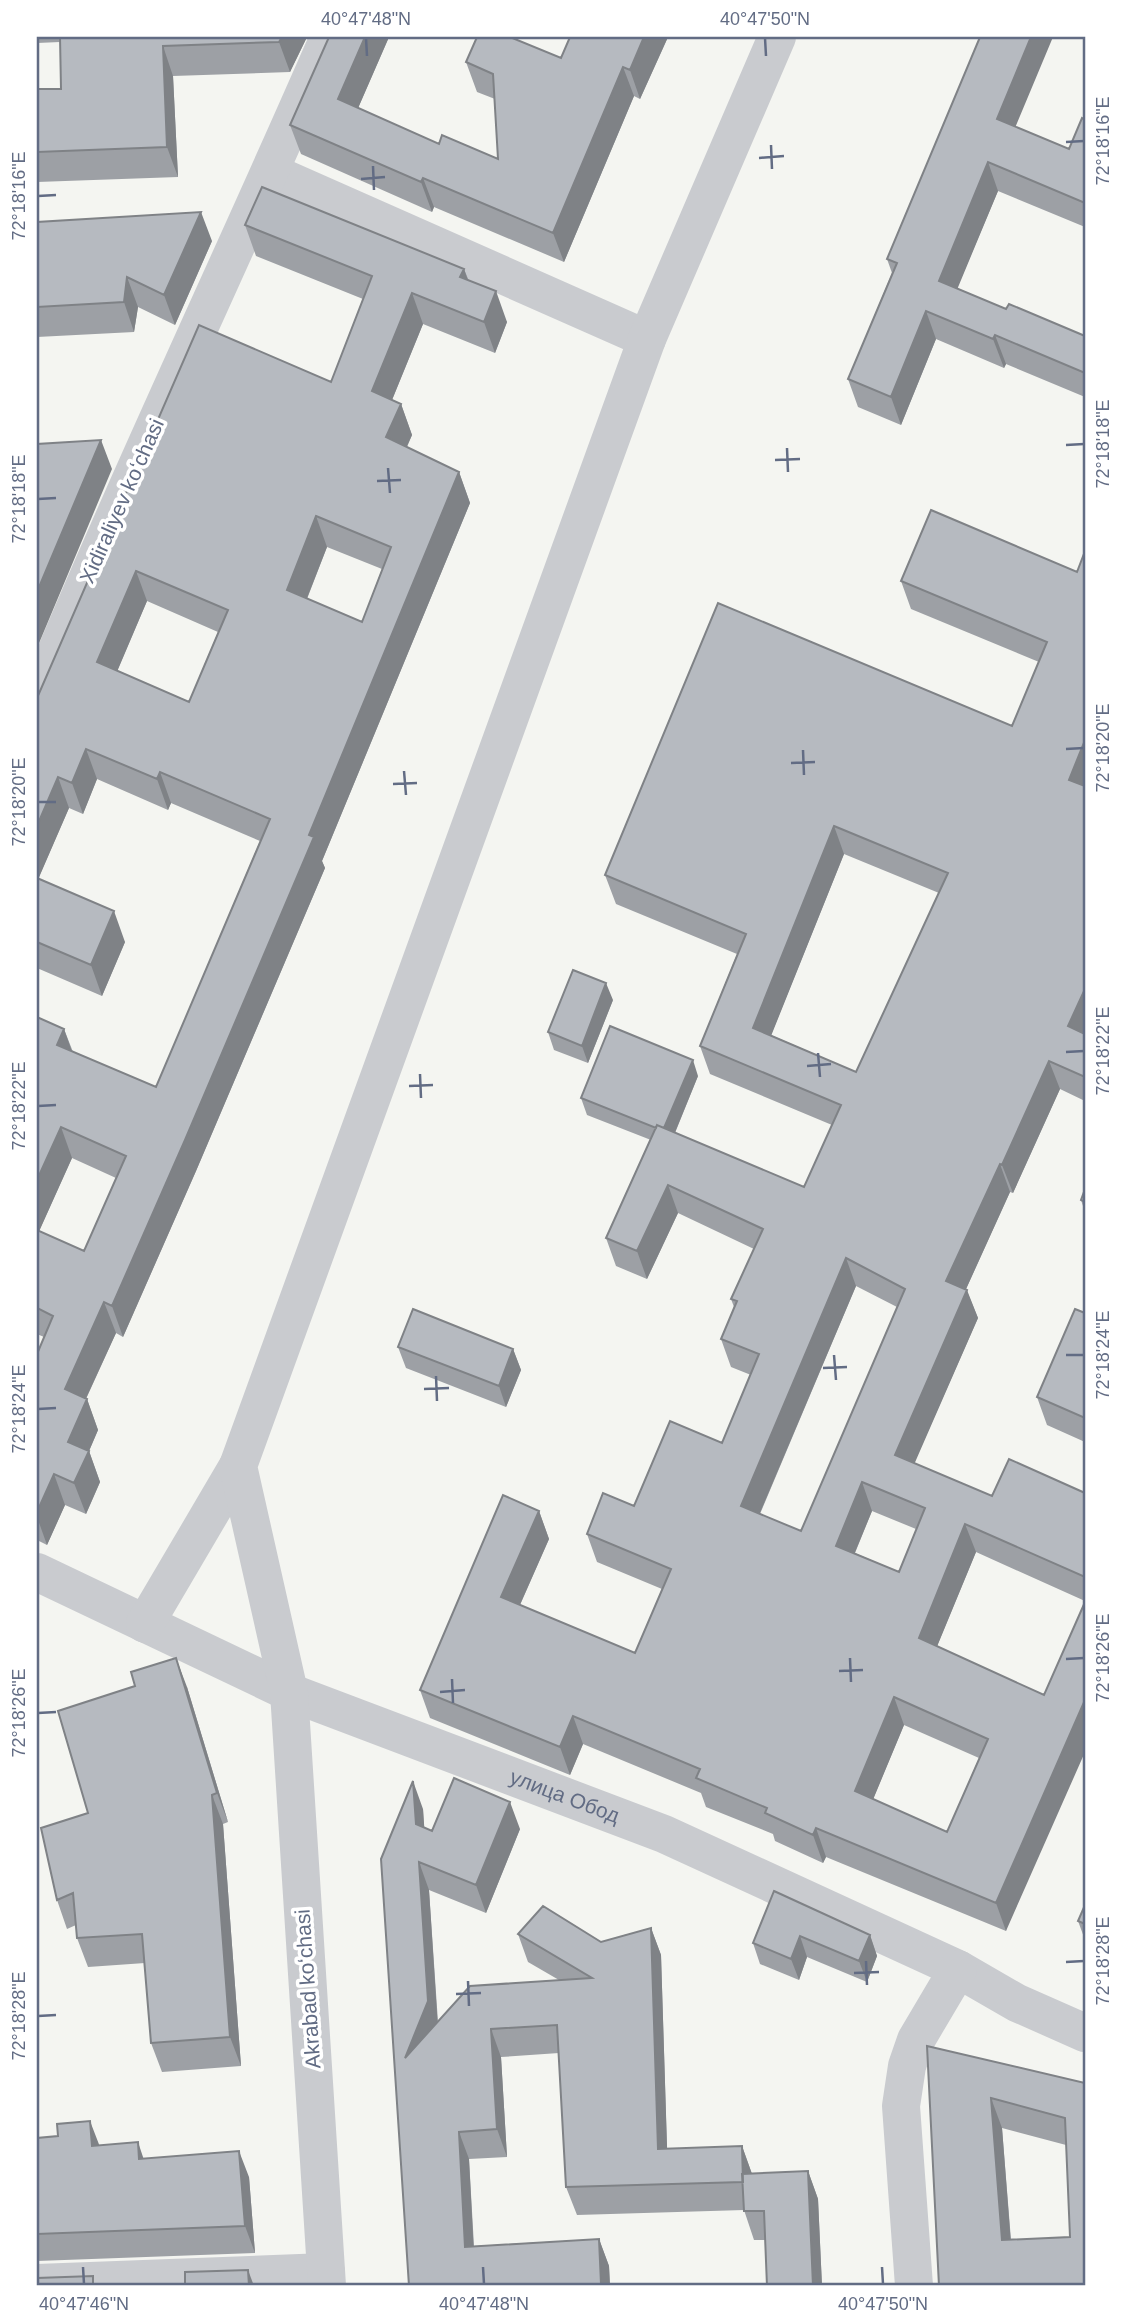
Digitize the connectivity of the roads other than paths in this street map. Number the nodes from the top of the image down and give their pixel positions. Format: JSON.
{"nodes":[{"id":1,"x":329,"y":37,"type":"edge"},
{"id":2,"x":777,"y":37,"type":"edge"},
{"id":3,"x":270,"y":172,"type":"junction"},
{"id":4,"x":647,"y":339,"type":"junction"},
{"id":5,"x":37,"y":698,"type":"edge"},
{"id":6,"x":238,"y":1466,"type":"junction"},
{"id":7,"x":37,"y":1572,"type":"edge"},
{"id":8,"x":145,"y":1624,"type":"junction"},
{"id":9,"x":289,"y":1692,"type":"junction"},
{"id":10,"x":958,"y":1969,"type":"junction"},
{"id":11,"x":1085,"y":2034,"type":"edge"},
{"id":12,"x":326,"y":2279,"type":"edge"},
{"id":13,"x":37,"y":2283,"type":"edge"},
{"id":14,"x":914,"y":2286,"type":"edge"}],
"edges":[{"from":1,"to":3,"type":"street","name":"Xidiraliyev koʻchasi"},
{"from":2,"to":4,"type":"street"},
{"from":3,"to":4,"type":"street"},
{"from":3,"to":5,"type":"street","name":"Xidiraliyev koʻchasi"},
{"from":4,"to":6,"type":"street"},
{"from":6,"to":8,"type":"street"},
{"from":6,"to":9,"type":"street","name":"Akrabad koʻchasi"},
{"from":7,"to":8,"type":"street","name":"улица Обод"},
{"from":8,"to":9,"type":"street","name":"улица Обод"},
{"from":9,"to":10,"type":"street","name":"улица Обод"},
{"from":9,"to":12,"type":"street","name":"Akrabad koʻchasi"},
{"from":10,"to":11,"type":"street","name":"улица Обод"},
{"from":10,"to":14,"type":"street"},
{"from":12,"to":13,"type":"street"}]}
